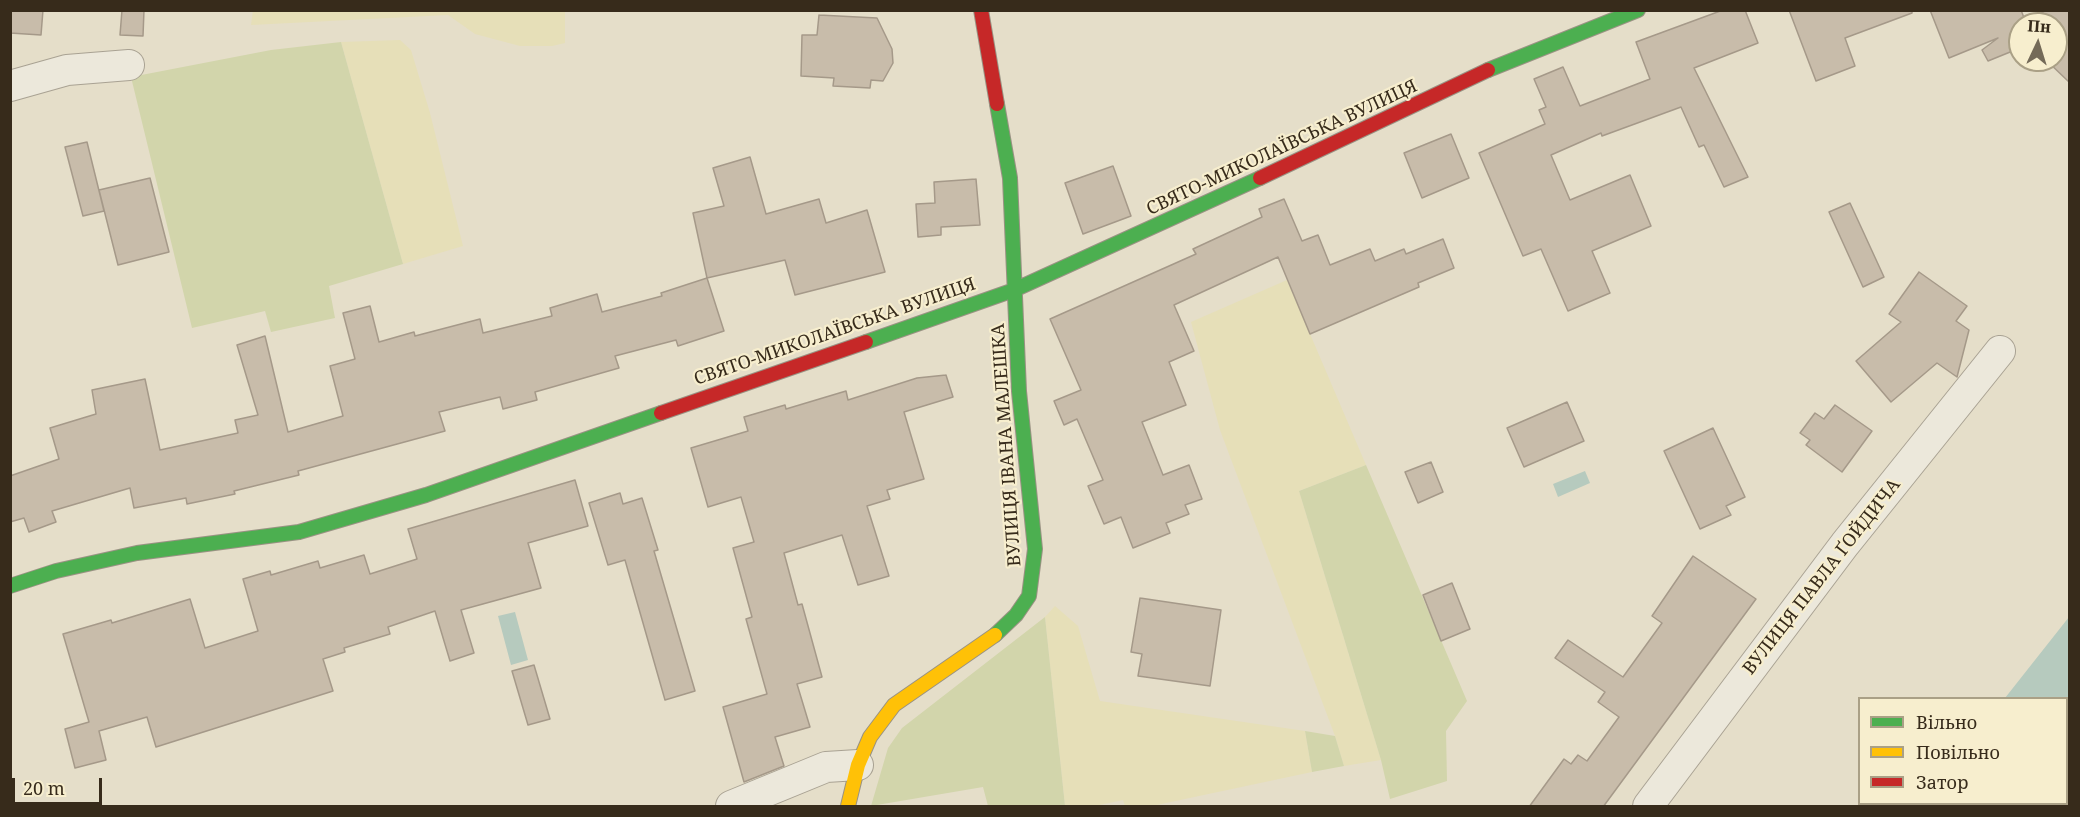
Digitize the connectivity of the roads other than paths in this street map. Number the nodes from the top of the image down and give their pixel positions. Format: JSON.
{"nodes":[{"id":1,"x":981,"y":10,"type":"edge"},
{"id":2,"x":1638,"y":10,"type":"edge"},
{"id":3,"x":129,"y":66,"type":"dead end"},
{"id":4,"x":10,"y":86,"type":"edge"},
{"id":5,"x":1014,"y":290,"type":"junction"},
{"id":6,"x":2000,"y":351,"type":"dead end"},
{"id":7,"x":10,"y":586,"type":"edge"},
{"id":8,"x":858,"y":765,"type":"junction"},
{"id":9,"x":731,"y":807,"type":"edge"},
{"id":10,"x":848,"y":807,"type":"edge"},
{"id":11,"x":1648,"y":807,"type":"edge"}],
"edges":[{"from":1,"to":5,"type":"street","name":"ВУЛИЦЯ ІВАНА МАЛЕШКА"},
{"from":2,"to":5,"type":"street","name":"СВЯТО-МИКОЛАЇВСЬКА ВУЛИЦЯ"},
{"from":3,"to":4,"type":"street"},
{"from":5,"to":7,"type":"street","name":"СВЯТО-МИКОЛАЇВСЬКА ВУЛИЦЯ"},
{"from":5,"to":8,"type":"street","name":"ВУЛИЦЯ ІВАНА МАЛЕШКА"},
{"from":6,"to":11,"type":"street","name":"ВУЛИЦЯ ПАВЛА ҐОЙДИЧА"},
{"from":8,"to":9,"type":"street"},
{"from":8,"to":10,"type":"street","name":"ВУЛИЦЯ ІВАНА МАЛЕШКА"}]}
